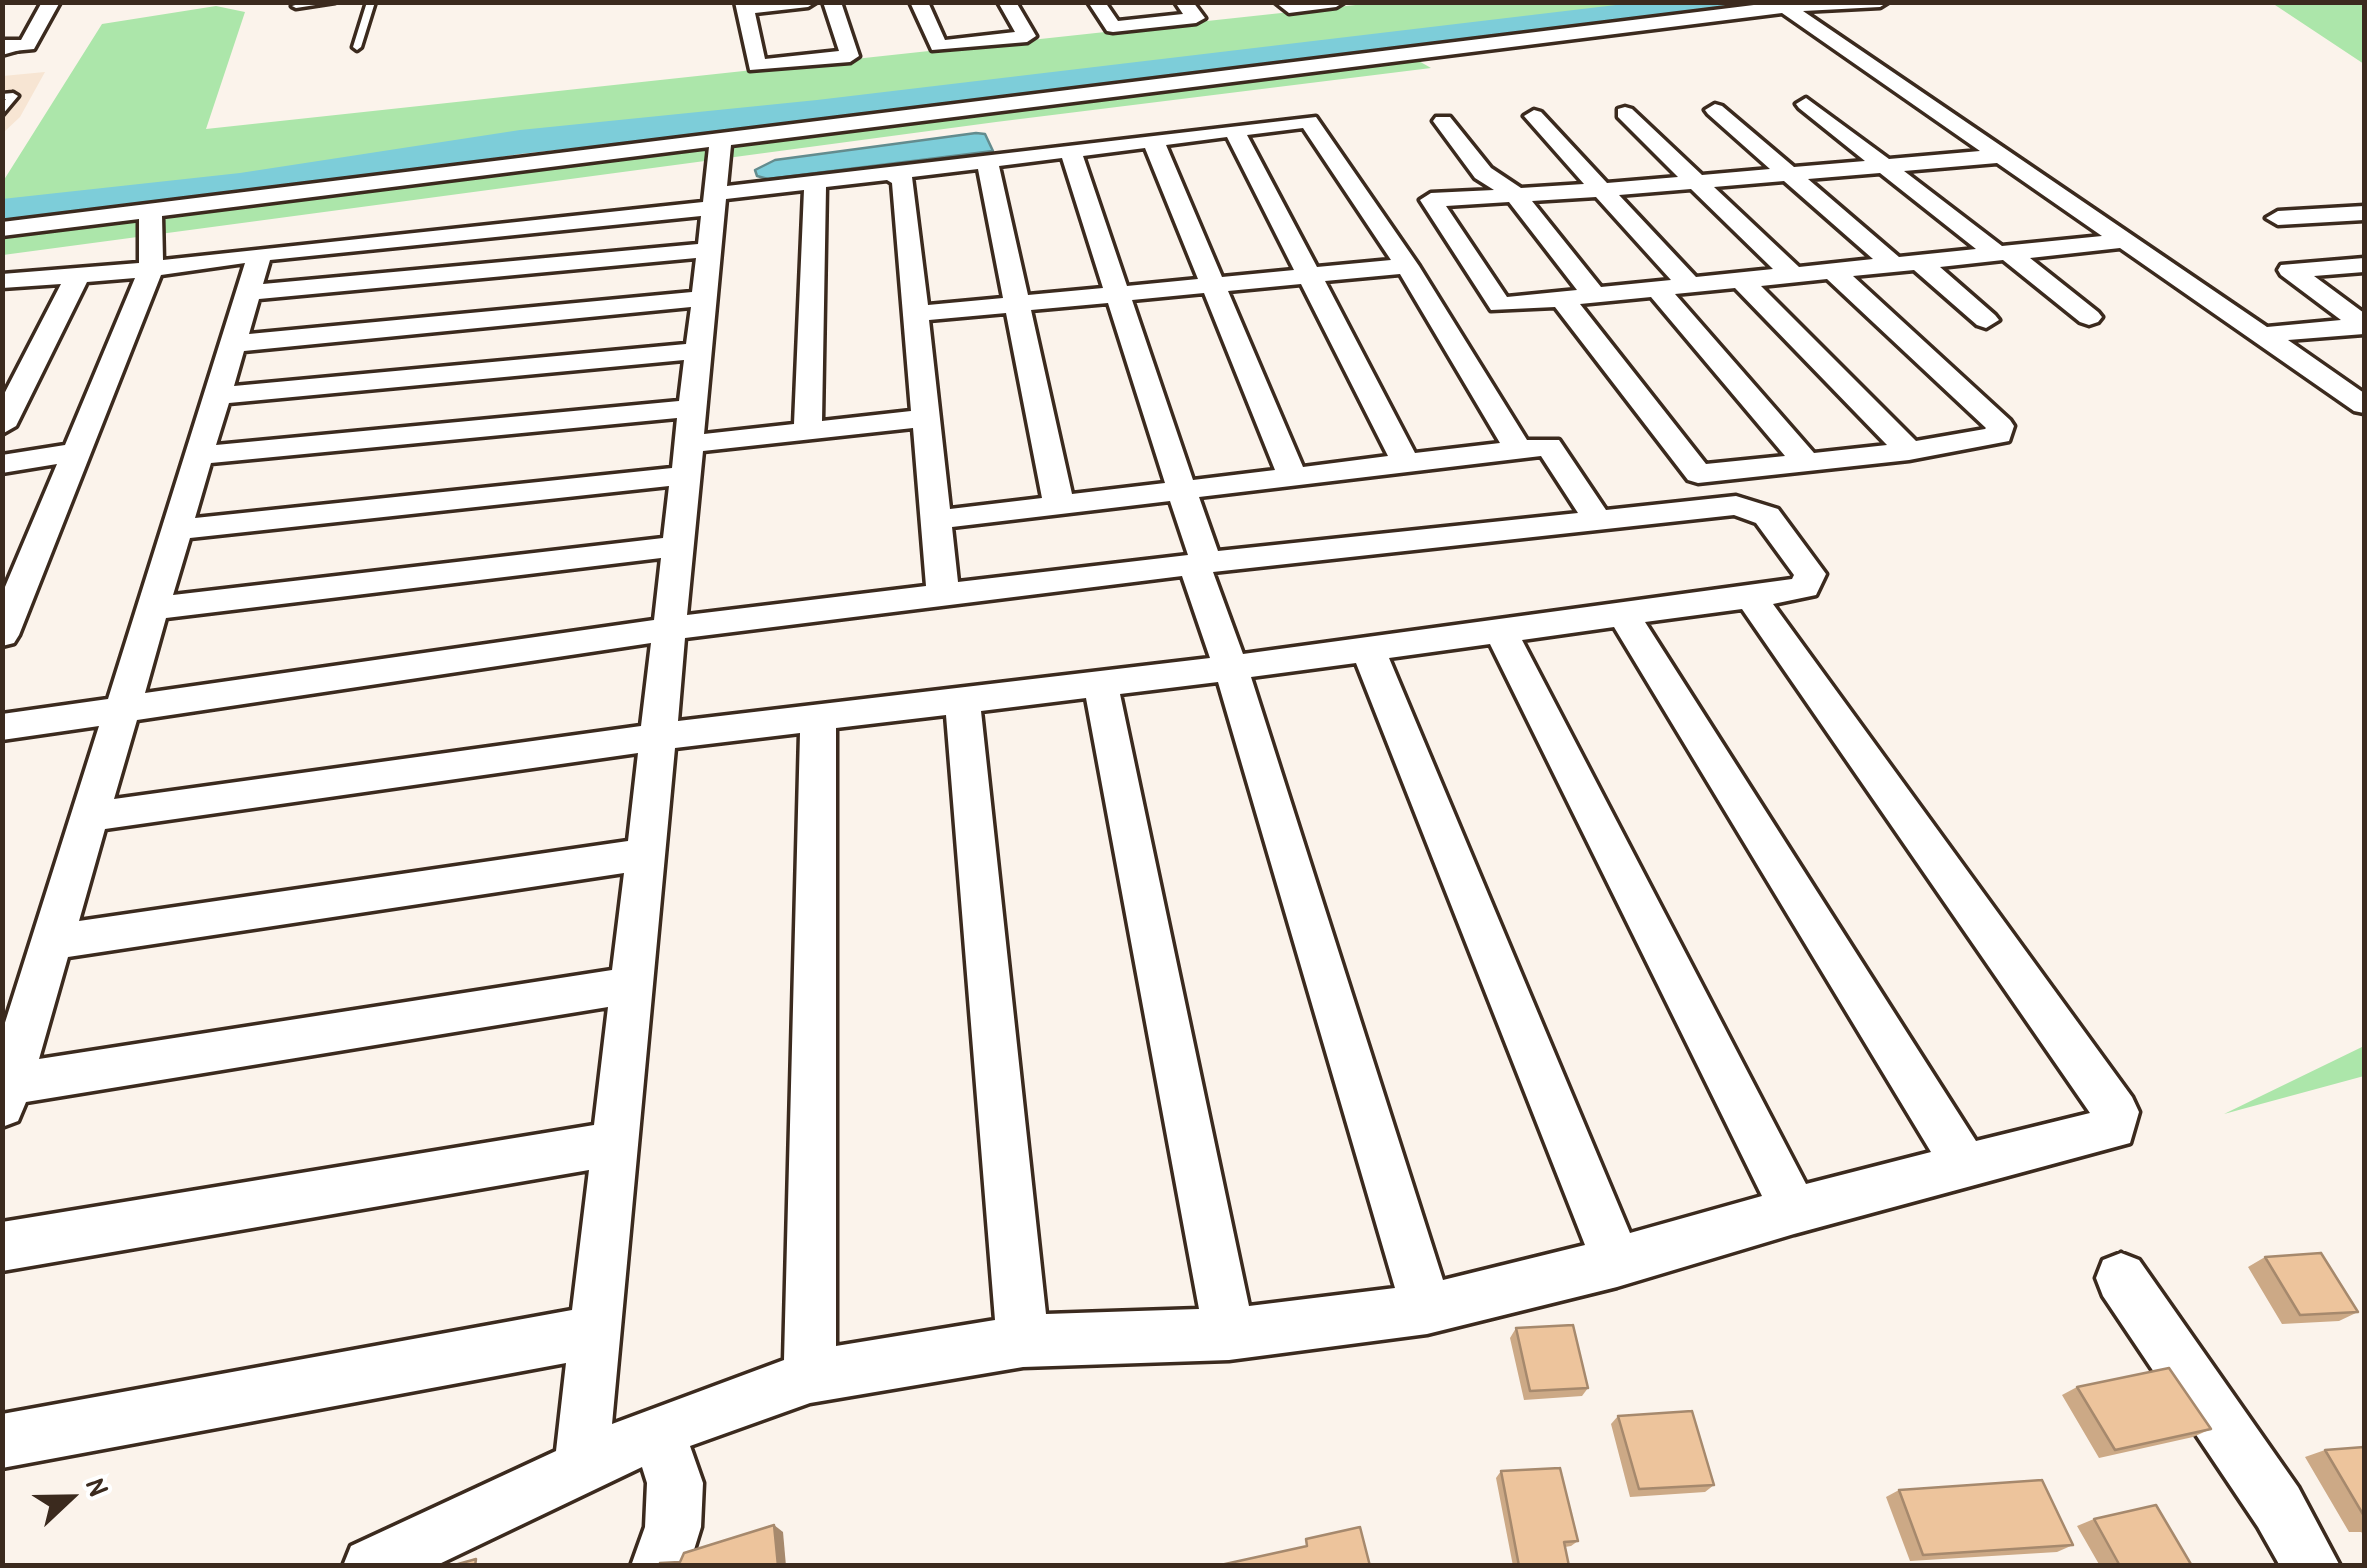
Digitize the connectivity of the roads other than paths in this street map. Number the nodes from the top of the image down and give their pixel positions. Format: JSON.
{"nodes":[{"id":1,"x":51,"y":2,"type":"edge"},
{"id":2,"x":331,"y":2,"type":"edge"},
{"id":3,"x":370,"y":2,"type":"edge"},
{"id":4,"x":808,"y":2,"type":"edge"},
{"id":5,"x":832,"y":2,"type":"edge"},
{"id":6,"x":919,"y":2,"type":"edge"},
{"id":7,"x":1007,"y":2,"type":"edge"},
{"id":8,"x":1096,"y":2,"type":"edge"},
{"id":9,"x":1183,"y":2,"type":"edge"},
{"id":10,"x":1283,"y":2,"type":"edge"},
{"id":11,"x":1336,"y":2,"type":"edge"},
{"id":12,"x":1880,"y":2,"type":"edge"},
{"id":13,"x":1782,"y":5,"type":"edge"},
{"id":14,"x":296,"y":6,"type":"dead end"},
{"id":15,"x":745,"y":6,"type":"edge"},
{"id":16,"x":357,"y":47,"type":"dead end"},
{"id":17,"x":2,"y":49,"type":"edge"},
{"id":18,"x":2,"y":96,"type":"edge"},
{"id":19,"x":1806,"y":104,"type":"dead end"},
{"id":20,"x":1715,"y":110,"type":"dead end"},
{"id":21,"x":2,"y":112,"type":"edge"},
{"id":22,"x":1626,"y":113,"type":"dead end"},
{"id":23,"x":1534,"y":116,"type":"dead end"},
{"id":24,"x":1443,"y":122,"type":"dead end"},
{"id":25,"x":1234,"y":130,"type":"junction"},
{"id":26,"x":721,"y":138,"type":"junction"},
{"id":27,"x":1153,"y":140,"type":"junction"},
{"id":28,"x":1070,"y":150,"type":"junction"},
{"id":29,"x":1998,"y":156,"type":"junction"},
{"id":30,"x":986,"y":161,"type":"junction"},
{"id":31,"x":1882,"y":166,"type":"junction"},
{"id":32,"x":890,"y":173,"type":"junction"},
{"id":33,"x":1791,"y":174,"type":"junction"},
{"id":34,"x":815,"y":182,"type":"junction"},
{"id":35,"x":1698,"y":182,"type":"junction"},
{"id":36,"x":1600,"y":190,"type":"junction"},
{"id":37,"x":1513,"y":192,"type":"junction"},
{"id":38,"x":714,"y":201,"type":"junction"},
{"id":39,"x":150,"y":211,"type":"junction"},
{"id":40,"x":2364,"y":213,"type":"edge"},
{"id":41,"x":2278,"y":218,"type":"dead end"},
{"id":42,"x":2,"y":229,"type":"edge"},
{"id":43,"x":2122,"y":240,"type":"junction"},
{"id":44,"x":709,"y":250,"type":"junction"},
{"id":45,"x":2003,"y":253,"type":"junction"},
{"id":46,"x":260,"y":254,"type":"junction"},
{"id":47,"x":2364,"y":254,"type":"edge"},
{"id":48,"x":2331,"y":256,"type":"dead end"},
{"id":49,"x":1907,"y":263,"type":"junction"},
{"id":50,"x":1406,"y":266,"type":"junction"},
{"id":51,"x":2364,"y":266,"type":"edge"},
{"id":52,"x":151,"y":269,"type":"junction"},
{"id":53,"x":1834,"y":272,"type":"junction"},
{"id":54,"x":106,"y":273,"type":"junction"},
{"id":55,"x":78,"y":275,"type":"junction"},
{"id":56,"x":1310,"y":275,"type":"junction"},
{"id":57,"x":1794,"y":276,"type":"junction"},
{"id":58,"x":2,"y":281,"type":"edge"},
{"id":59,"x":1742,"y":281,"type":"junction"},
{"id":60,"x":1210,"y":285,"type":"junction"},
{"id":61,"x":1690,"y":286,"type":"junction"},
{"id":62,"x":1659,"y":291,"type":"junction"},
{"id":63,"x":248,"y":293,"type":"junction"},
{"id":64,"x":1118,"y":294,"type":"junction"},
{"id":65,"x":1596,"y":297,"type":"junction"},
{"id":66,"x":704,"y":298,"type":"junction"},
{"id":67,"x":1563,"y":300,"type":"junction"},
{"id":68,"x":1019,"y":304,"type":"junction"},
{"id":69,"x":915,"y":314,"type":"junction"},
{"id":70,"x":2089,"y":317,"type":"dead end"},
{"id":71,"x":1986,"y":320,"type":"dead end"},
{"id":72,"x":2364,"y":326,"type":"edge"},
{"id":73,"x":2261,"y":335,"type":"junction"},
{"id":74,"x":232,"y":344,"type":"junction"},
{"id":75,"x":698,"y":350,"type":"junction"},
{"id":76,"x":216,"y":396,"type":"junction"},
{"id":77,"x":2364,"y":405,"type":"edge"},
{"id":78,"x":924,"y":418,"type":"junction"},
{"id":79,"x":2,"y":426,"type":"edge"},
{"id":80,"x":808,"y":431,"type":"junction"},
{"id":81,"x":689,"y":442,"type":"junction"},
{"id":82,"x":1519,"y":450,"type":"junction"},
{"id":83,"x":1909,"y":450,"type":"junction"},
{"id":84,"x":77,"y":452,"type":"junction"},
{"id":85,"x":198,"y":456,"type":"junction"},
{"id":86,"x":1406,"y":463,"type":"junction"},
{"id":87,"x":2,"y":464,"type":"edge"},
{"id":88,"x":1807,"y":464,"type":"junction"},
{"id":89,"x":1292,"y":476,"type":"junction"},
{"id":90,"x":1182,"y":490,"type":"junction"},
{"id":91,"x":1059,"y":505,"type":"junction"},
{"id":92,"x":935,"y":520,"type":"junction"},
{"id":93,"x":1599,"y":522,"type":"junction"},
{"id":94,"x":176,"y":530,"type":"junction"},
{"id":95,"x":678,"y":546,"type":"junction"},
{"id":96,"x":1200,"y":563,"type":"junction"},
{"id":97,"x":942,"y":596,"type":"junction"},
{"id":98,"x":1751,"y":597,"type":"junction"},
{"id":99,"x":151,"y":610,"type":"junction"},
{"id":100,"x":7,"y":615,"type":"edge"},
{"id":101,"x":1624,"y":615,"type":"junction"},
{"id":102,"x":669,"y":629,"type":"junction"},
{"id":103,"x":1500,"y":630,"type":"junction"},
{"id":104,"x":1368,"y":648,"type":"junction"},
{"id":105,"x":1231,"y":668,"type":"junction"},
{"id":106,"x":1101,"y":684,"type":"junction"},
{"id":107,"x":962,"y":699,"type":"junction"},
{"id":108,"x":122,"y":708,"type":"junction"},
{"id":109,"x":818,"y":716,"type":"junction"},
{"id":110,"x":2,"y":727,"type":"edge"},
{"id":111,"x":658,"y":737,"type":"junction"},
{"id":112,"x":89,"y":817,"type":"junction"},
{"id":113,"x":646,"y":854,"type":"junction"},
{"id":114,"x":52,"y":942,"type":"junction"},
{"id":115,"x":631,"y":985,"type":"junction"},
{"id":116,"x":6,"y":1095,"type":"edge"},
{"id":117,"x":614,"y":1144,"type":"junction"},
{"id":118,"x":1966,"y":1166,"type":"junction"},
{"id":119,"x":1794,"y":1210,"type":"junction"},
{"id":120,"x":2,"y":1247,"type":"edge"},
{"id":121,"x":1617,"y":1262,"type":"junction"},
{"id":122,"x":2121,"y":1278,"type":"dead end"},
{"id":123,"x":1427,"y":1309,"type":"junction"},
{"id":124,"x":595,"y":1332,"type":"junction"},
{"id":125,"x":1229,"y":1334,"type":"junction"},
{"id":126,"x":1023,"y":1341,"type":"junction"},
{"id":127,"x":810,"y":1377,"type":"junction"},
{"id":128,"x":658,"y":1431,"type":"junction"},
{"id":129,"x":2,"y":1440,"type":"edge"},
{"id":130,"x":581,"y":1468,"type":"junction"},
{"id":131,"x":372,"y":1566,"type":"edge"},
{"id":132,"x":660,"y":1566,"type":"edge"},
{"id":133,"x":2312,"y":1566,"type":"edge"}],
"edges":[{"from":1,"to":17,"type":"street"},
{"from":2,"to":14,"type":"lane"},
{"from":3,"to":16,"type":"lane"},
{"from":4,"to":15,"type":"street"},
{"from":5,"to":15,"type":"street"},
{"from":6,"to":7,"type":"street"},
{"from":8,"to":9,"type":"street"},
{"from":10,"to":11,"type":"street"},
{"from":12,"to":13,"type":"street"},
{"from":13,"to":26,"type":"street"},
{"from":13,"to":29,"type":"street"},
{"from":18,"to":21,"type":"lane"},
{"from":19,"to":31,"type":"street"},
{"from":20,"to":33,"type":"street"},
{"from":22,"to":35,"type":"street"},
{"from":23,"to":36,"type":"street"},
{"from":24,"to":37,"type":"street"},
{"from":25,"to":27,"type":"street"},
{"from":25,"to":50,"type":"street"},
{"from":25,"to":56,"type":"street"},
{"from":26,"to":38,"type":"street"},
{"from":26,"to":39,"type":"street"},
{"from":27,"to":28,"type":"street"},
{"from":27,"to":60,"type":"street"},
{"from":28,"to":30,"type":"street"},
{"from":28,"to":64,"type":"street"},
{"from":29,"to":31,"type":"street"},
{"from":29,"to":43,"type":"street"},
{"from":30,"to":32,"type":"street"},
{"from":30,"to":68,"type":"street"},
{"from":31,"to":33,"type":"street"},
{"from":31,"to":45,"type":"street"},
{"from":32,"to":34,"type":"street"},
{"from":32,"to":69,"type":"street"},
{"from":33,"to":35,"type":"street"},
{"from":33,"to":49,"type":"street"},
{"from":34,"to":38,"type":"street"},
{"from":34,"to":80,"type":"street"},
{"from":35,"to":36,"type":"street"},
{"from":35,"to":57,"type":"street"},
{"from":36,"to":37,"type":"street"},
{"from":36,"to":61,"type":"street"},
{"from":37,"to":65,"type":"street"},
{"from":37,"to":67,"type":"street"},
{"from":38,"to":44,"type":"street"},
{"from":38,"to":46,"type":"street"},
{"from":39,"to":42,"type":"street"},
{"from":39,"to":52,"type":"street"},
{"from":39,"to":54,"type":"street"},
{"from":40,"to":41,"type":"street"},
{"from":43,"to":45,"type":"street"},
{"from":43,"to":73,"type":"street"},
{"from":44,"to":63,"type":"street"},
{"from":44,"to":66,"type":"street"},
{"from":45,"to":49,"type":"street"},
{"from":45,"to":70,"type":"street"},
{"from":46,"to":52,"type":"street"},
{"from":46,"to":63,"type":"street"},
{"from":47,"to":48,"type":"street"},
{"from":49,"to":53,"type":"street"},
{"from":49,"to":71,"type":"street"},
{"from":50,"to":56,"type":"street"},
{"from":50,"to":82,"type":"street"},
{"from":51,"to":72,"type":"street"},
{"from":52,"to":54,"type":"street"},
{"from":52,"to":84,"type":"street"},
{"from":53,"to":57,"type":"street"},
{"from":53,"to":83,"type":"street"},
{"from":54,"to":55,"type":"street"},
{"from":55,"to":58,"type":"street"},
{"from":55,"to":79,"type":"street"},
{"from":56,"to":60,"type":"street"},
{"from":56,"to":86,"type":"street"},
{"from":57,"to":59,"type":"street"},
{"from":59,"to":61,"type":"street"},
{"from":59,"to":83,"type":"street"},
{"from":60,"to":64,"type":"street"},
{"from":60,"to":89,"type":"street"},
{"from":61,"to":62,"type":"street"},
{"from":62,"to":65,"type":"street"},
{"from":62,"to":88,"type":"street"},
{"from":63,"to":74,"type":"street"},
{"from":64,"to":68,"type":"street"},
{"from":64,"to":90,"type":"street"},
{"from":65,"to":67,"type":"street"},
{"from":66,"to":74,"type":"street"},
{"from":66,"to":75,"type":"street"},
{"from":67,"to":88,"type":"street"},
{"from":68,"to":69,"type":"street"},
{"from":68,"to":91,"type":"street"},
{"from":69,"to":78,"type":"street"},
{"from":72,"to":73,"type":"street"},
{"from":73,"to":77,"type":"street"},
{"from":74,"to":76,"type":"street"},
{"from":75,"to":76,"type":"street"},
{"from":75,"to":81,"type":"street"},
{"from":76,"to":85,"type":"street"},
{"from":78,"to":80,"type":"street"},
{"from":78,"to":92,"type":"street"},
{"from":80,"to":81,"type":"street"},
{"from":81,"to":85,"type":"street"},
{"from":81,"to":94,"type":"street"},
{"from":81,"to":95,"type":"street"},
{"from":82,"to":86,"type":"street"},
{"from":82,"to":93,"type":"street"},
{"from":83,"to":88,"type":"street"},
{"from":84,"to":87,"type":"street"},
{"from":84,"to":100,"type":"street"},
{"from":85,"to":94,"type":"street"},
{"from":86,"to":89,"type":"street"},
{"from":89,"to":90,"type":"street"},
{"from":90,"to":91,"type":"street"},
{"from":90,"to":96,"type":"street"},
{"from":91,"to":92,"type":"street"},
{"from":92,"to":97,"type":"street"},
{"from":93,"to":96,"type":"street"},
{"from":93,"to":98,"type":"street"},
{"from":94,"to":99,"type":"street"},
{"from":95,"to":99,"type":"street"},
{"from":95,"to":102,"type":"street"},
{"from":96,"to":97,"type":"street"},
{"from":96,"to":105,"type":"street"},
{"from":97,"to":102,"type":"street"},
{"from":98,"to":101,"type":"street"},
{"from":98,"to":118,"type":"street"},
{"from":99,"to":108,"type":"street"},
{"from":101,"to":103,"type":"street"},
{"from":101,"to":118,"type":"street"},
{"from":102,"to":108,"type":"street"},
{"from":102,"to":111,"type":"street"},
{"from":103,"to":104,"type":"street"},
{"from":103,"to":119,"type":"street"},
{"from":104,"to":105,"type":"street"},
{"from":104,"to":121,"type":"street"},
{"from":105,"to":106,"type":"street"},
{"from":105,"to":123,"type":"street"},
{"from":106,"to":107,"type":"street"},
{"from":106,"to":125,"type":"street"},
{"from":107,"to":109,"type":"street"},
{"from":107,"to":126,"type":"street"},
{"from":108,"to":110,"type":"street"},
{"from":108,"to":112,"type":"street"},
{"from":109,"to":111,"type":"street"},
{"from":109,"to":127,"type":"street"},
{"from":111,"to":112,"type":"street"},
{"from":111,"to":113,"type":"street"},
{"from":112,"to":114,"type":"street"},
{"from":113,"to":114,"type":"street"},
{"from":113,"to":115,"type":"street"},
{"from":114,"to":116,"type":"street"},
{"from":115,"to":116,"type":"street"},
{"from":115,"to":117,"type":"street"},
{"from":117,"to":120,"type":"street"},
{"from":117,"to":124,"type":"street"},
{"from":118,"to":119,"type":"street"},
{"from":119,"to":121,"type":"street"},
{"from":121,"to":123,"type":"street"},
{"from":122,"to":133,"type":"street"},
{"from":123,"to":125,"type":"street"},
{"from":124,"to":129,"type":"street"},
{"from":124,"to":130,"type":"street"},
{"from":125,"to":126,"type":"street"},
{"from":126,"to":127,"type":"street"},
{"from":127,"to":128,"type":"street"},
{"from":128,"to":130,"type":"street"},
{"from":128,"to":132,"type":"street"},
{"from":130,"to":131,"type":"street"}]}
